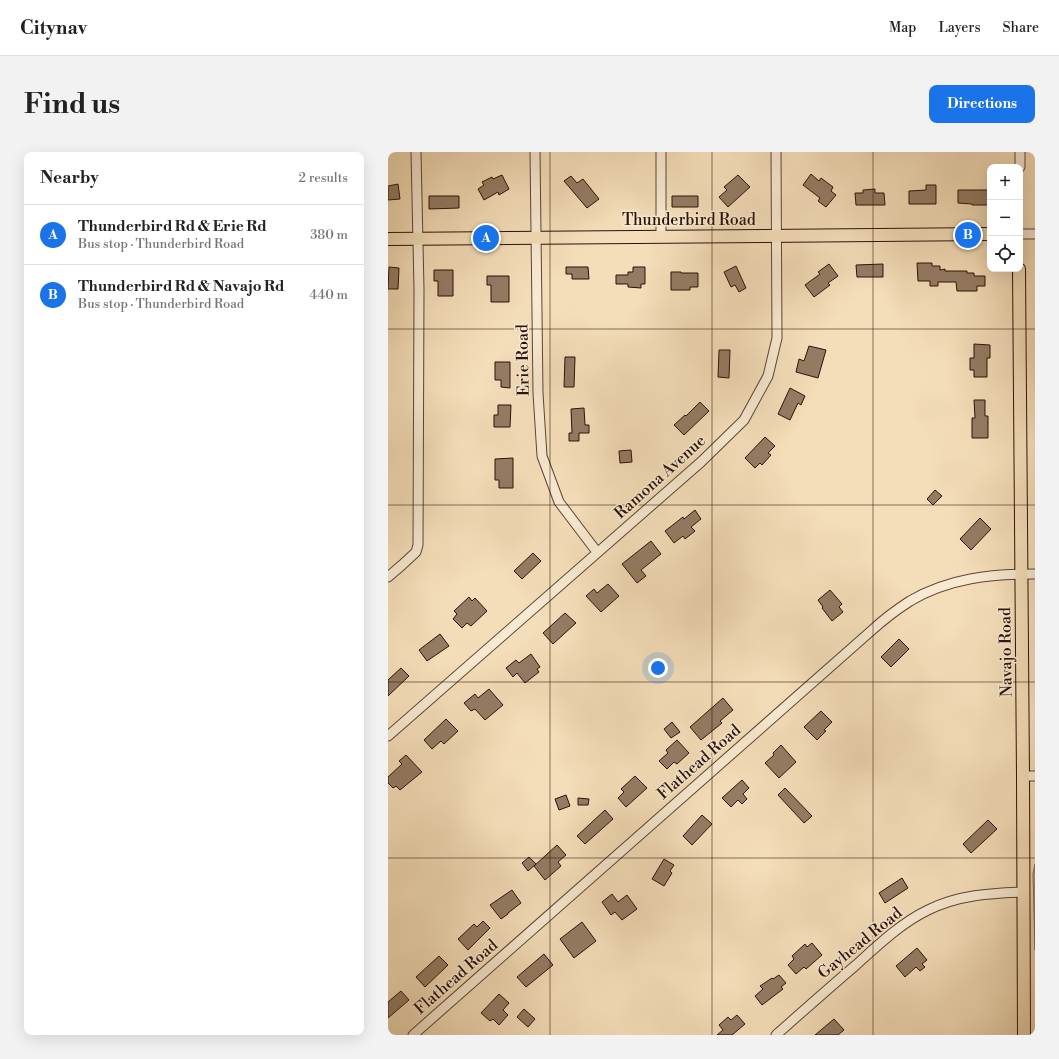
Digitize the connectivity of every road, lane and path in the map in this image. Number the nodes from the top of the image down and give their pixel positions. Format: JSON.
{"nodes":[{"id":1,"x":416,"y":152,"type":"edge"},
{"id":2,"x":535,"y":152,"type":"edge"},
{"id":3,"x":661,"y":152,"type":"edge"},
{"id":4,"x":776,"y":152,"type":"edge"},
{"id":5,"x":1020,"y":152,"type":"edge"},
{"id":6,"x":1020,"y":164,"type":"edge"},
{"id":7,"x":987,"y":234,"type":"edge"},
{"id":8,"x":1023,"y":234,"type":"edge"},
{"id":9,"x":1035,"y":234,"type":"edge"},
{"id":10,"x":777,"y":236,"type":"junction"},
{"id":11,"x":661,"y":237,"type":"junction"},
{"id":12,"x":388,"y":238,"type":"edge"},
{"id":13,"x":417,"y":238,"type":"junction"},
{"id":14,"x":536,"y":238,"type":"junction"},
{"id":15,"x":1020,"y":272,"type":"edge"},
{"id":16,"x":597,"y":552,"type":"junction"},
{"id":17,"x":1021,"y":574,"type":"junction"},
{"id":18,"x":1035,"y":574,"type":"edge"},
{"id":19,"x":388,"y":577,"type":"edge"},
{"id":20,"x":388,"y":736,"type":"edge"},
{"id":21,"x":1029,"y":776,"type":"edge"},
{"id":22,"x":1023,"y":892,"type":"junction"},
{"id":23,"x":413,"y":1035,"type":"edge"},
{"id":24,"x":776,"y":1035,"type":"edge"},
{"id":25,"x":1024,"y":1035,"type":"edge"}],
"edges":[{"from":1,"to":13,"type":"street"},
{"from":2,"to":14,"type":"street","name":"Erie Road"},
{"from":3,"to":11,"type":"street"},
{"from":4,"to":10,"type":"street","name":"Ramona Avenue"},
{"from":5,"to":6,"type":"street"},
{"from":7,"to":10,"type":"main road","name":"Thunderbird Road"},
{"from":8,"to":9,"type":"street"},
{"from":10,"to":11,"type":"main road","name":"Thunderbird Road"},
{"from":10,"to":16,"type":"street","name":"Ramona Avenue"},
{"from":11,"to":14,"type":"main road","name":"Thunderbird Road"},
{"from":12,"to":13,"type":"main road","name":"Thunderbird Road"},
{"from":13,"to":14,"type":"main road","name":"Thunderbird Road"},
{"from":13,"to":19,"type":"street"},
{"from":14,"to":16,"type":"street","name":"Erie Road"},
{"from":15,"to":17,"type":"main road","name":"Navajo Road"},
{"from":16,"to":20,"type":"street","name":"Ramona Avenue"},
{"from":17,"to":18,"type":"street","name":"Flathead Road"},
{"from":17,"to":21,"type":"main road","name":"Navajo Road"},
{"from":17,"to":23,"type":"street","name":"Flathead Road"},
{"from":21,"to":22,"type":"main road","name":"Navajo Road"},
{"from":22,"to":24,"type":"street","name":"Gayhead Road"},
{"from":22,"to":25,"type":"main road","name":"Navajo Road"}]}
